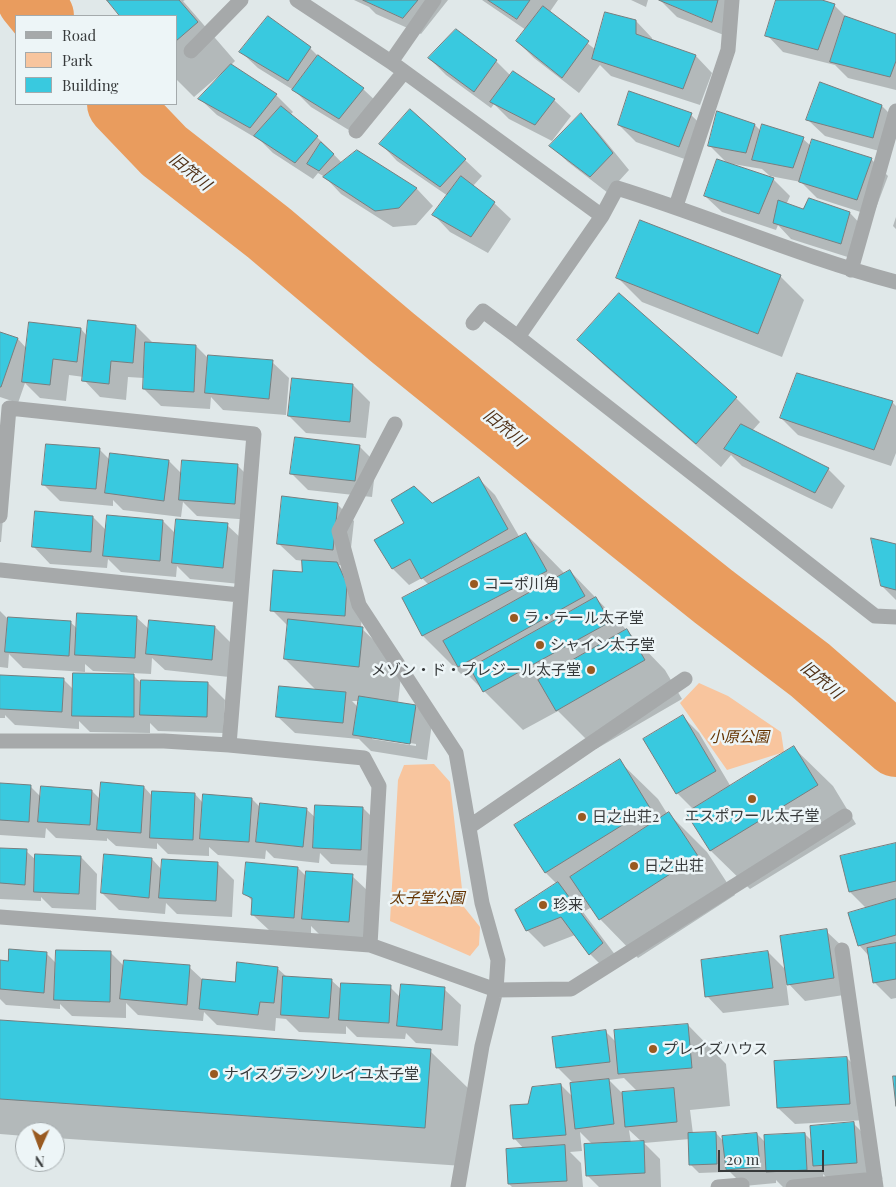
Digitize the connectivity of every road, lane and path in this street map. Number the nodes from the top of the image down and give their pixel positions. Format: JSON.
{"nodes":[{"id":1,"x":240,"y":0,"type":"edge"},
{"id":2,"x":296,"y":0,"type":"edge"},
{"id":3,"x":434,"y":0,"type":"edge"},
{"id":4,"x":732,"y":0,"type":"edge"},
{"id":5,"x":191,"y":51,"type":"dead end"},
{"id":6,"x":391,"y":62,"type":"junction"},
{"id":7,"x":404,"y":72,"type":"junction"},
{"id":8,"x":896,"y":111,"type":"edge"},
{"id":9,"x":356,"y":131,"type":"dead end"},
{"id":10,"x":676,"y":206,"type":"junction"},
{"id":11,"x":602,"y":216,"type":"junction"},
{"id":12,"x":852,"y":270,"type":"junction"},
{"id":13,"x":896,"y":282,"type":"edge"},
{"id":14,"x":473,"y":323,"type":"dead end"},
{"id":15,"x":518,"y":337,"type":"junction"},
{"id":16,"x":395,"y":424,"type":"dead end"},
{"id":17,"x":0,"y":516,"type":"edge"},
{"id":18,"x":0,"y":570,"type":"edge"},
{"id":19,"x":240,"y":595,"type":"junction"},
{"id":20,"x":896,"y":617,"type":"edge"},
{"id":21,"x":685,"y":679,"type":"dead end"},
{"id":22,"x":0,"y":741,"type":"edge"},
{"id":23,"x":229,"y":746,"type":"junction"},
{"id":24,"x":845,"y":816,"type":"dead end"},
{"id":25,"x":469,"y":827,"type":"junction"},
{"id":26,"x":0,"y":917,"type":"edge"},
{"id":27,"x":370,"y":945,"type":"junction"},
{"id":28,"x":842,"y":950,"type":"dead end"},
{"id":29,"x":496,"y":990,"type":"junction"},
{"id":30,"x":875,"y":1183,"type":"edge"},
{"id":31,"x":458,"y":1187,"type":"edge"},
{"id":32,"x":718,"y":1187,"type":"edge"},
{"id":33,"x":742,"y":1187,"type":"edge"},
{"id":34,"x":793,"y":1187,"type":"edge"}],
"edges":[{"from":1,"to":5,"type":"street"},
{"from":2,"to":6,"type":"street"},
{"from":3,"to":6,"type":"street"},
{"from":4,"to":10,"type":"street"},
{"from":6,"to":7,"type":"street"},
{"from":7,"to":9,"type":"street"},
{"from":7,"to":11,"type":"street"},
{"from":8,"to":12,"type":"street"},
{"from":10,"to":11,"type":"street"},
{"from":10,"to":12,"type":"street"},
{"from":11,"to":15,"type":"street"},
{"from":12,"to":13,"type":"street"},
{"from":14,"to":15,"type":"street"},
{"from":15,"to":20,"type":"street"},
{"from":16,"to":25,"type":"street"},
{"from":17,"to":19,"type":"street"},
{"from":18,"to":19,"type":"street"},
{"from":19,"to":23,"type":"street"},
{"from":21,"to":25,"type":"street"},
{"from":22,"to":23,"type":"street"},
{"from":23,"to":27,"type":"street"},
{"from":24,"to":29,"type":"street"},
{"from":25,"to":29,"type":"street"},
{"from":26,"to":27,"type":"street"},
{"from":27,"to":29,"type":"street"},
{"from":28,"to":30,"type":"street"},
{"from":29,"to":31,"type":"street"},
{"from":30,"to":34,"type":"street"},
{"from":32,"to":33,"type":"street"}]}
